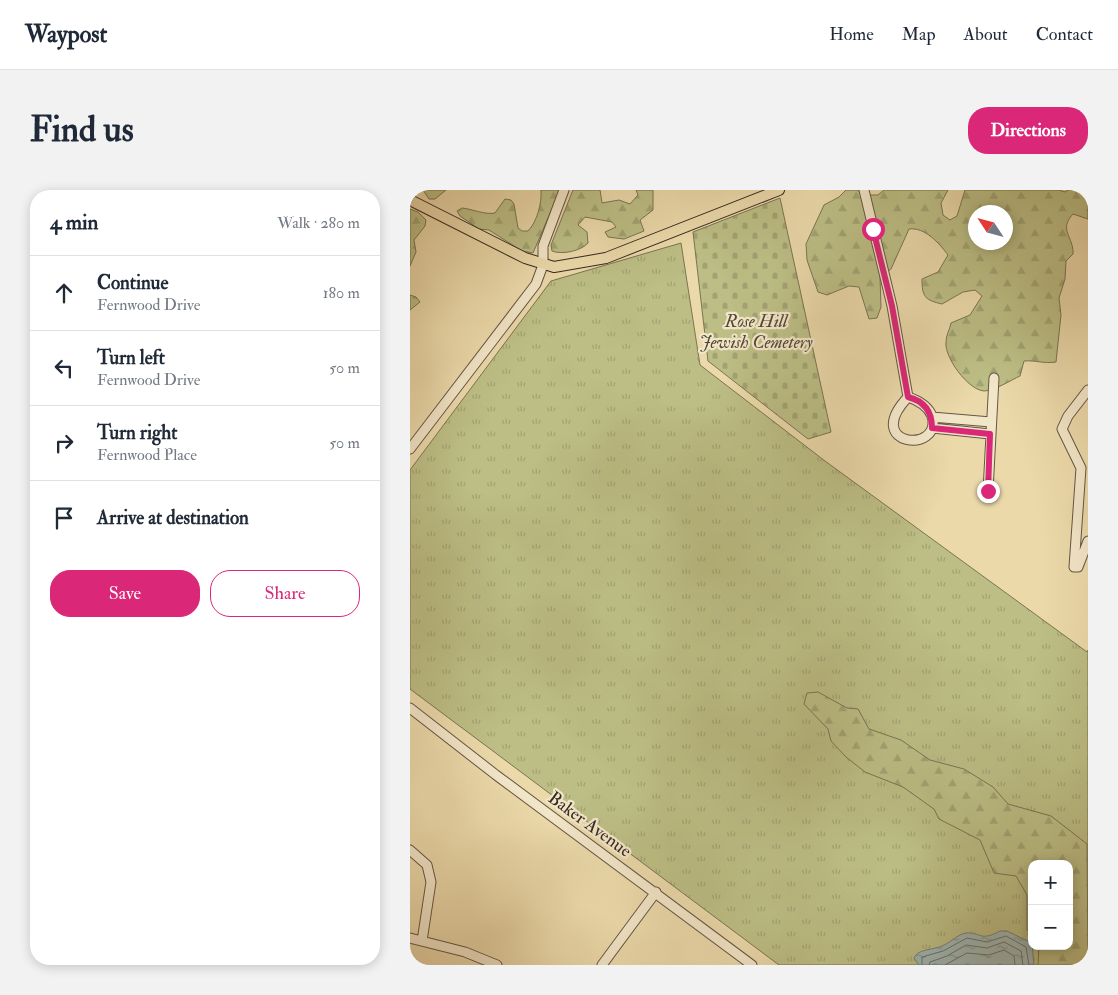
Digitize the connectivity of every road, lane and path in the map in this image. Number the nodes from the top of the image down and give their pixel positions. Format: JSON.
{"nodes":[{"id":1,"x":564,"y":190,"type":"edge"},
{"id":2,"x":779,"y":190,"type":"edge"},
{"id":3,"x":864,"y":190,"type":"edge"},
{"id":4,"x":410,"y":200,"type":"edge"},
{"id":5,"x":543,"y":265,"type":"junction"},
{"id":6,"x":994,"y":378,"type":"dead end"},
{"id":7,"x":1088,"y":390,"type":"edge"},
{"id":8,"x":908,"y":397,"type":"junction"},
{"id":9,"x":932,"y":417,"type":"junction"},
{"id":10,"x":991,"y":422,"type":"junction"},
{"id":11,"x":932,"y":428,"type":"junction"},
{"id":12,"x":990,"y":434,"type":"junction"},
{"id":13,"x":410,"y":449,"type":"edge"},
{"id":14,"x":1084,"y":481,"type":"edge"},
{"id":15,"x":988,"y":491,"type":"dead end"},
{"id":16,"x":1088,"y":541,"type":"edge"},
{"id":17,"x":410,"y":708,"type":"edge"},
{"id":18,"x":410,"y":850,"type":"edge"},
{"id":19,"x":656,"y":892,"type":"junction"},
{"id":20,"x":410,"y":938,"type":"edge"},
{"id":21,"x":422,"y":940,"type":"junction"},
{"id":22,"x":497,"y":965,"type":"edge"},
{"id":23,"x":602,"y":965,"type":"edge"},
{"id":24,"x":752,"y":965,"type":"edge"}],
"edges":[{"from":1,"to":5,"type":"street"},
{"from":2,"to":5,"type":"main road"},
{"from":3,"to":8,"type":"street"},
{"from":4,"to":5,"type":"main road"},
{"from":5,"to":13,"type":"street"},
{"from":6,"to":10,"type":"street"},
{"from":7,"to":14,"type":"street"},
{"from":8,"to":9,"type":"street"},
{"from":8,"to":11,"type":"street"},
{"from":9,"to":10,"type":"street"},
{"from":9,"to":11,"type":"street"},
{"from":10,"to":12,"type":"street"},
{"from":11,"to":12,"type":"street"},
{"from":12,"to":15,"type":"street"},
{"from":14,"to":16,"type":"street"},
{"from":17,"to":19,"type":"street","name":"Baker Avenue"},
{"from":18,"to":21,"type":"street"},
{"from":19,"to":23,"type":"street"},
{"from":19,"to":24,"type":"street","name":"Baker Avenue"},
{"from":20,"to":21,"type":"street"},
{"from":21,"to":22,"type":"street"}]}
